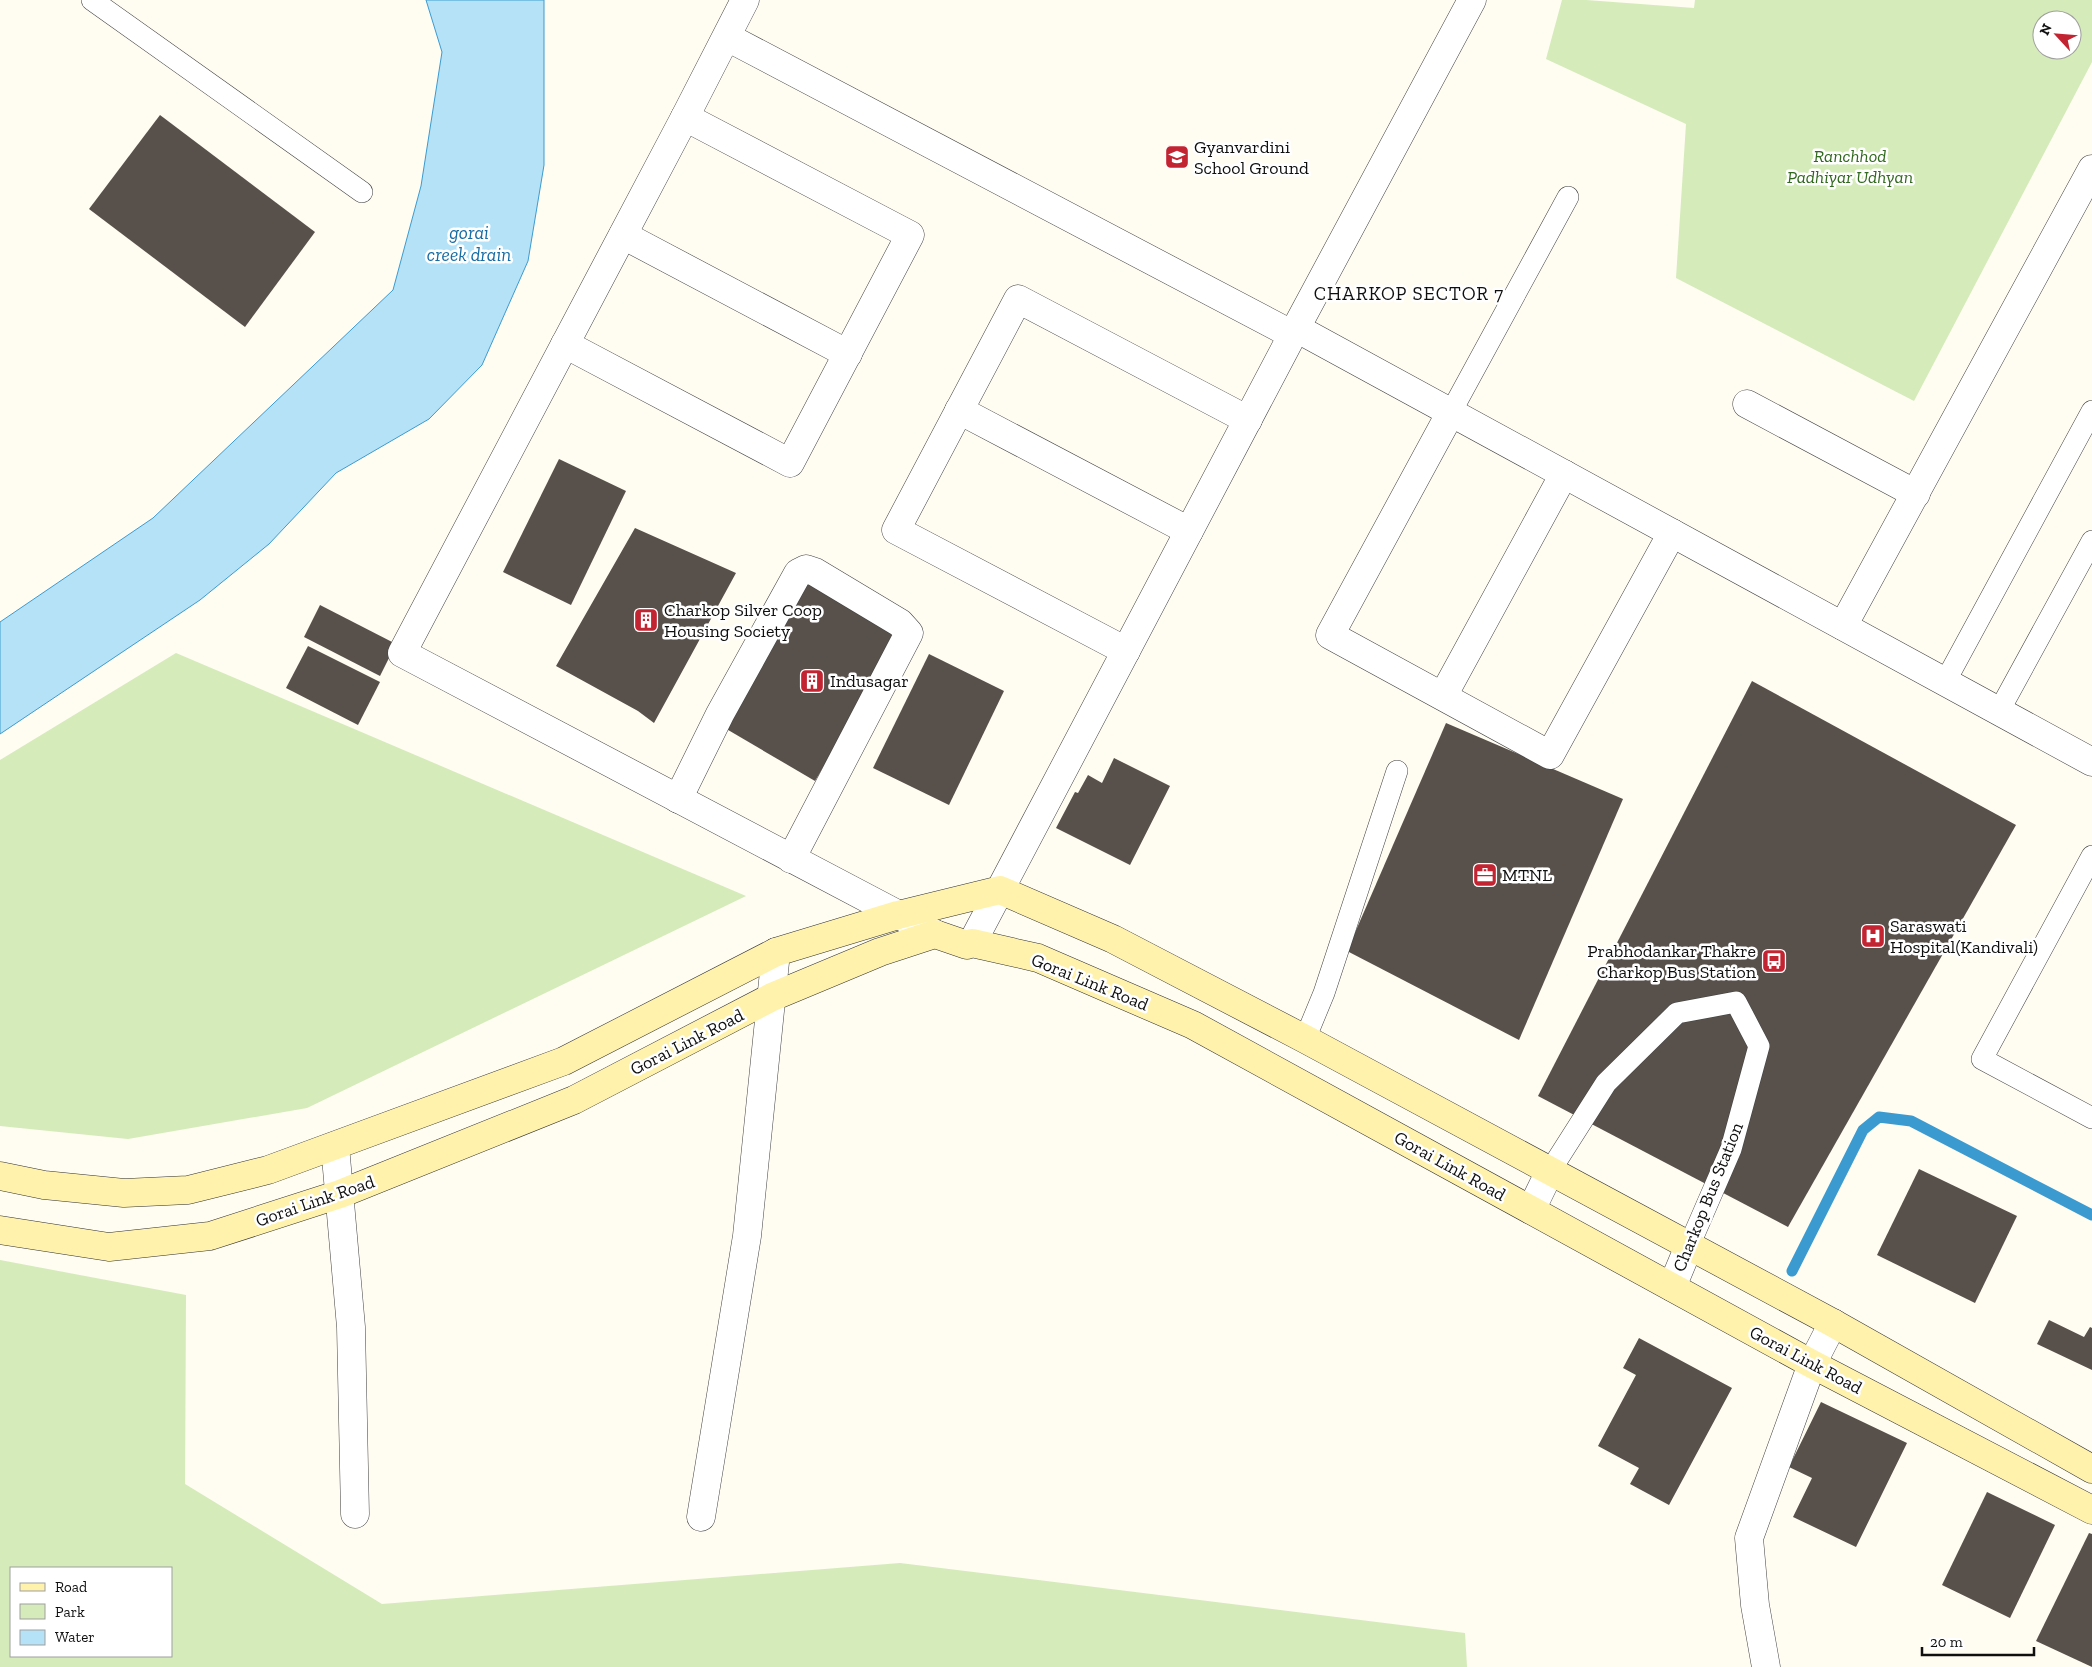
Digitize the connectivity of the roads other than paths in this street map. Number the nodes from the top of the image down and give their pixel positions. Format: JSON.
{"nodes":[{"id":1,"x":92,"y":0,"type":"edge"},
{"id":2,"x":744,"y":0,"type":"edge"},
{"id":3,"x":1472,"y":0,"type":"edge"},
{"id":4,"x":727,"y":37,"type":"junction"},
{"id":5,"x":685,"y":117,"type":"junction"},
{"id":6,"x":2092,"y":170,"type":"edge"},
{"id":7,"x":362,"y":192,"type":"dead end"},
{"id":8,"x":1568,"y":196,"type":"dead end"},
{"id":9,"x":622,"y":235,"type":"junction"},
{"id":10,"x":1294,"y":331,"type":"junction"},
{"id":11,"x":566,"y":344,"type":"junction"},
{"id":12,"x":848,"y":354,"type":"junction"},
{"id":13,"x":1747,"y":404,"type":"dead end"},
{"id":14,"x":959,"y":410,"type":"junction"},
{"id":15,"x":2092,"y":411,"type":"edge"},
{"id":16,"x":1452,"y":412,"type":"junction"},
{"id":17,"x":1248,"y":420,"type":"junction"},
{"id":18,"x":1564,"y":474,"type":"junction"},
{"id":19,"x":1916,"y":494,"type":"junction"},
{"id":20,"x":1189,"y":531,"type":"junction"},
{"id":21,"x":1672,"y":533,"type":"junction"},
{"id":22,"x":2092,"y":541,"type":"edge"},
{"id":23,"x":1843,"y":626,"type":"junction"},
{"id":24,"x":1126,"y":651,"type":"junction"},
{"id":25,"x":1945,"y":682,"type":"junction"},
{"id":26,"x":1443,"y":696,"type":"junction"},
{"id":27,"x":1999,"y":711,"type":"junction"},
{"id":28,"x":2092,"y":762,"type":"edge"},
{"id":29,"x":1397,"y":771,"type":"dead end"},
{"id":30,"x":678,"y":799,"type":"junction"},
{"id":31,"x":2092,"y":856,"type":"edge"},
{"id":32,"x":791,"y":859,"type":"junction"},
{"id":33,"x":1000,"y":890,"type":"junction"},
{"id":34,"x":898,"y":914,"type":"junction"},
{"id":35,"x":934,"y":934,"type":"junction"},
{"id":36,"x":972,"y":943,"type":"junction"},
{"id":37,"x":776,"y":952,"type":"junction"},
{"id":38,"x":772,"y":997,"type":"junction"},
{"id":39,"x":1305,"y":1039,"type":"junction"},
{"id":40,"x":2092,"y":1118,"type":"edge"},
{"id":41,"x":335,"y":1146,"type":"junction"},
{"id":42,"x":1550,"y":1171,"type":"junction"},
{"id":43,"x":0,"y":1176,"type":"edge"},
{"id":44,"x":340,"y":1194,"type":"junction"},
{"id":45,"x":1531,"y":1210,"type":"junction"},
{"id":46,"x":0,"y":1230,"type":"edge"},
{"id":47,"x":1689,"y":1246,"type":"junction"},
{"id":48,"x":1672,"y":1287,"type":"junction"},
{"id":49,"x":1833,"y":1323,"type":"junction"},
{"id":50,"x":1812,"y":1364,"type":"junction"},
{"id":51,"x":2092,"y":1469,"type":"edge"},
{"id":52,"x":2092,"y":1510,"type":"edge"},
{"id":53,"x":355,"y":1514,"type":"dead end"},
{"id":54,"x":702,"y":1517,"type":"dead end"},
{"id":55,"x":1766,"y":1667,"type":"edge"}],
"edges":[{"from":1,"to":7,"type":"lane"},
{"from":2,"to":4,"type":"street"},
{"from":3,"to":10,"type":"street"},
{"from":4,"to":5,"type":"street"},
{"from":4,"to":10,"type":"street"},
{"from":5,"to":9,"type":"street"},
{"from":5,"to":12,"type":"street"},
{"from":6,"to":19,"type":"street"},
{"from":8,"to":16,"type":"lane"},
{"from":9,"to":11,"type":"street"},
{"from":9,"to":12,"type":"street"},
{"from":10,"to":16,"type":"street"},
{"from":10,"to":17,"type":"street"},
{"from":11,"to":12,"type":"street"},
{"from":11,"to":30,"type":"street"},
{"from":13,"to":19,"type":"street"},
{"from":14,"to":17,"type":"street"},
{"from":14,"to":20,"type":"street"},
{"from":14,"to":24,"type":"street"},
{"from":15,"to":25,"type":"lane"},
{"from":16,"to":18,"type":"street"},
{"from":16,"to":26,"type":"street"},
{"from":17,"to":20,"type":"street"},
{"from":18,"to":21,"type":"street"},
{"from":18,"to":26,"type":"street"},
{"from":19,"to":23,"type":"street"},
{"from":20,"to":24,"type":"street"},
{"from":21,"to":23,"type":"street"},
{"from":21,"to":26,"type":"street"},
{"from":22,"to":27,"type":"lane"},
{"from":23,"to":25,"type":"street"},
{"from":24,"to":33,"type":"street"},
{"from":25,"to":27,"type":"street"},
{"from":27,"to":28,"type":"street"},
{"from":29,"to":39,"type":"lane"},
{"from":30,"to":32,"type":"street"},
{"from":30,"to":32,"type":"street"},
{"from":31,"to":40,"type":"lane"},
{"from":32,"to":34,"type":"street"},
{"from":33,"to":34,"type":"main road"},
{"from":33,"to":36,"type":"street"},
{"from":33,"to":39,"type":"main road"},
{"from":34,"to":35,"type":"street"},
{"from":34,"to":37,"type":"main road"},
{"from":35,"to":36,"type":"main road","name":"Gorai Link Road"},
{"from":35,"to":38,"type":"main road","name":"Gorai Link Road"},
{"from":36,"to":45,"type":"main road","name":"Gorai Link Road"},
{"from":37,"to":38,"type":"street"},
{"from":37,"to":41,"type":"main road"},
{"from":38,"to":44,"type":"main road","name":"Gorai Link Road"},
{"from":38,"to":54,"type":"street"},
{"from":39,"to":42,"type":"main road"},
{"from":41,"to":43,"type":"main road"},
{"from":41,"to":44,"type":"street"},
{"from":42,"to":45,"type":"street","name":"Charkop Bus Station"},
{"from":42,"to":47,"type":"main road"},
{"from":42,"to":47,"type":"lane","name":"Charkop Bus Station"},
{"from":44,"to":46,"type":"main road","name":"Gorai Link Road"},
{"from":44,"to":53,"type":"street"},
{"from":45,"to":48,"type":"main road","name":"Gorai Link Road"},
{"from":47,"to":48,"type":"street","name":"Charkop Bus Station"},
{"from":47,"to":49,"type":"main road"},
{"from":48,"to":50,"type":"main road","name":"Gorai Link Road"},
{"from":49,"to":50,"type":"street"},
{"from":49,"to":51,"type":"main road"},
{"from":50,"to":52,"type":"main road","name":"Gorai Link Road"},
{"from":50,"to":55,"type":"street"}]}
